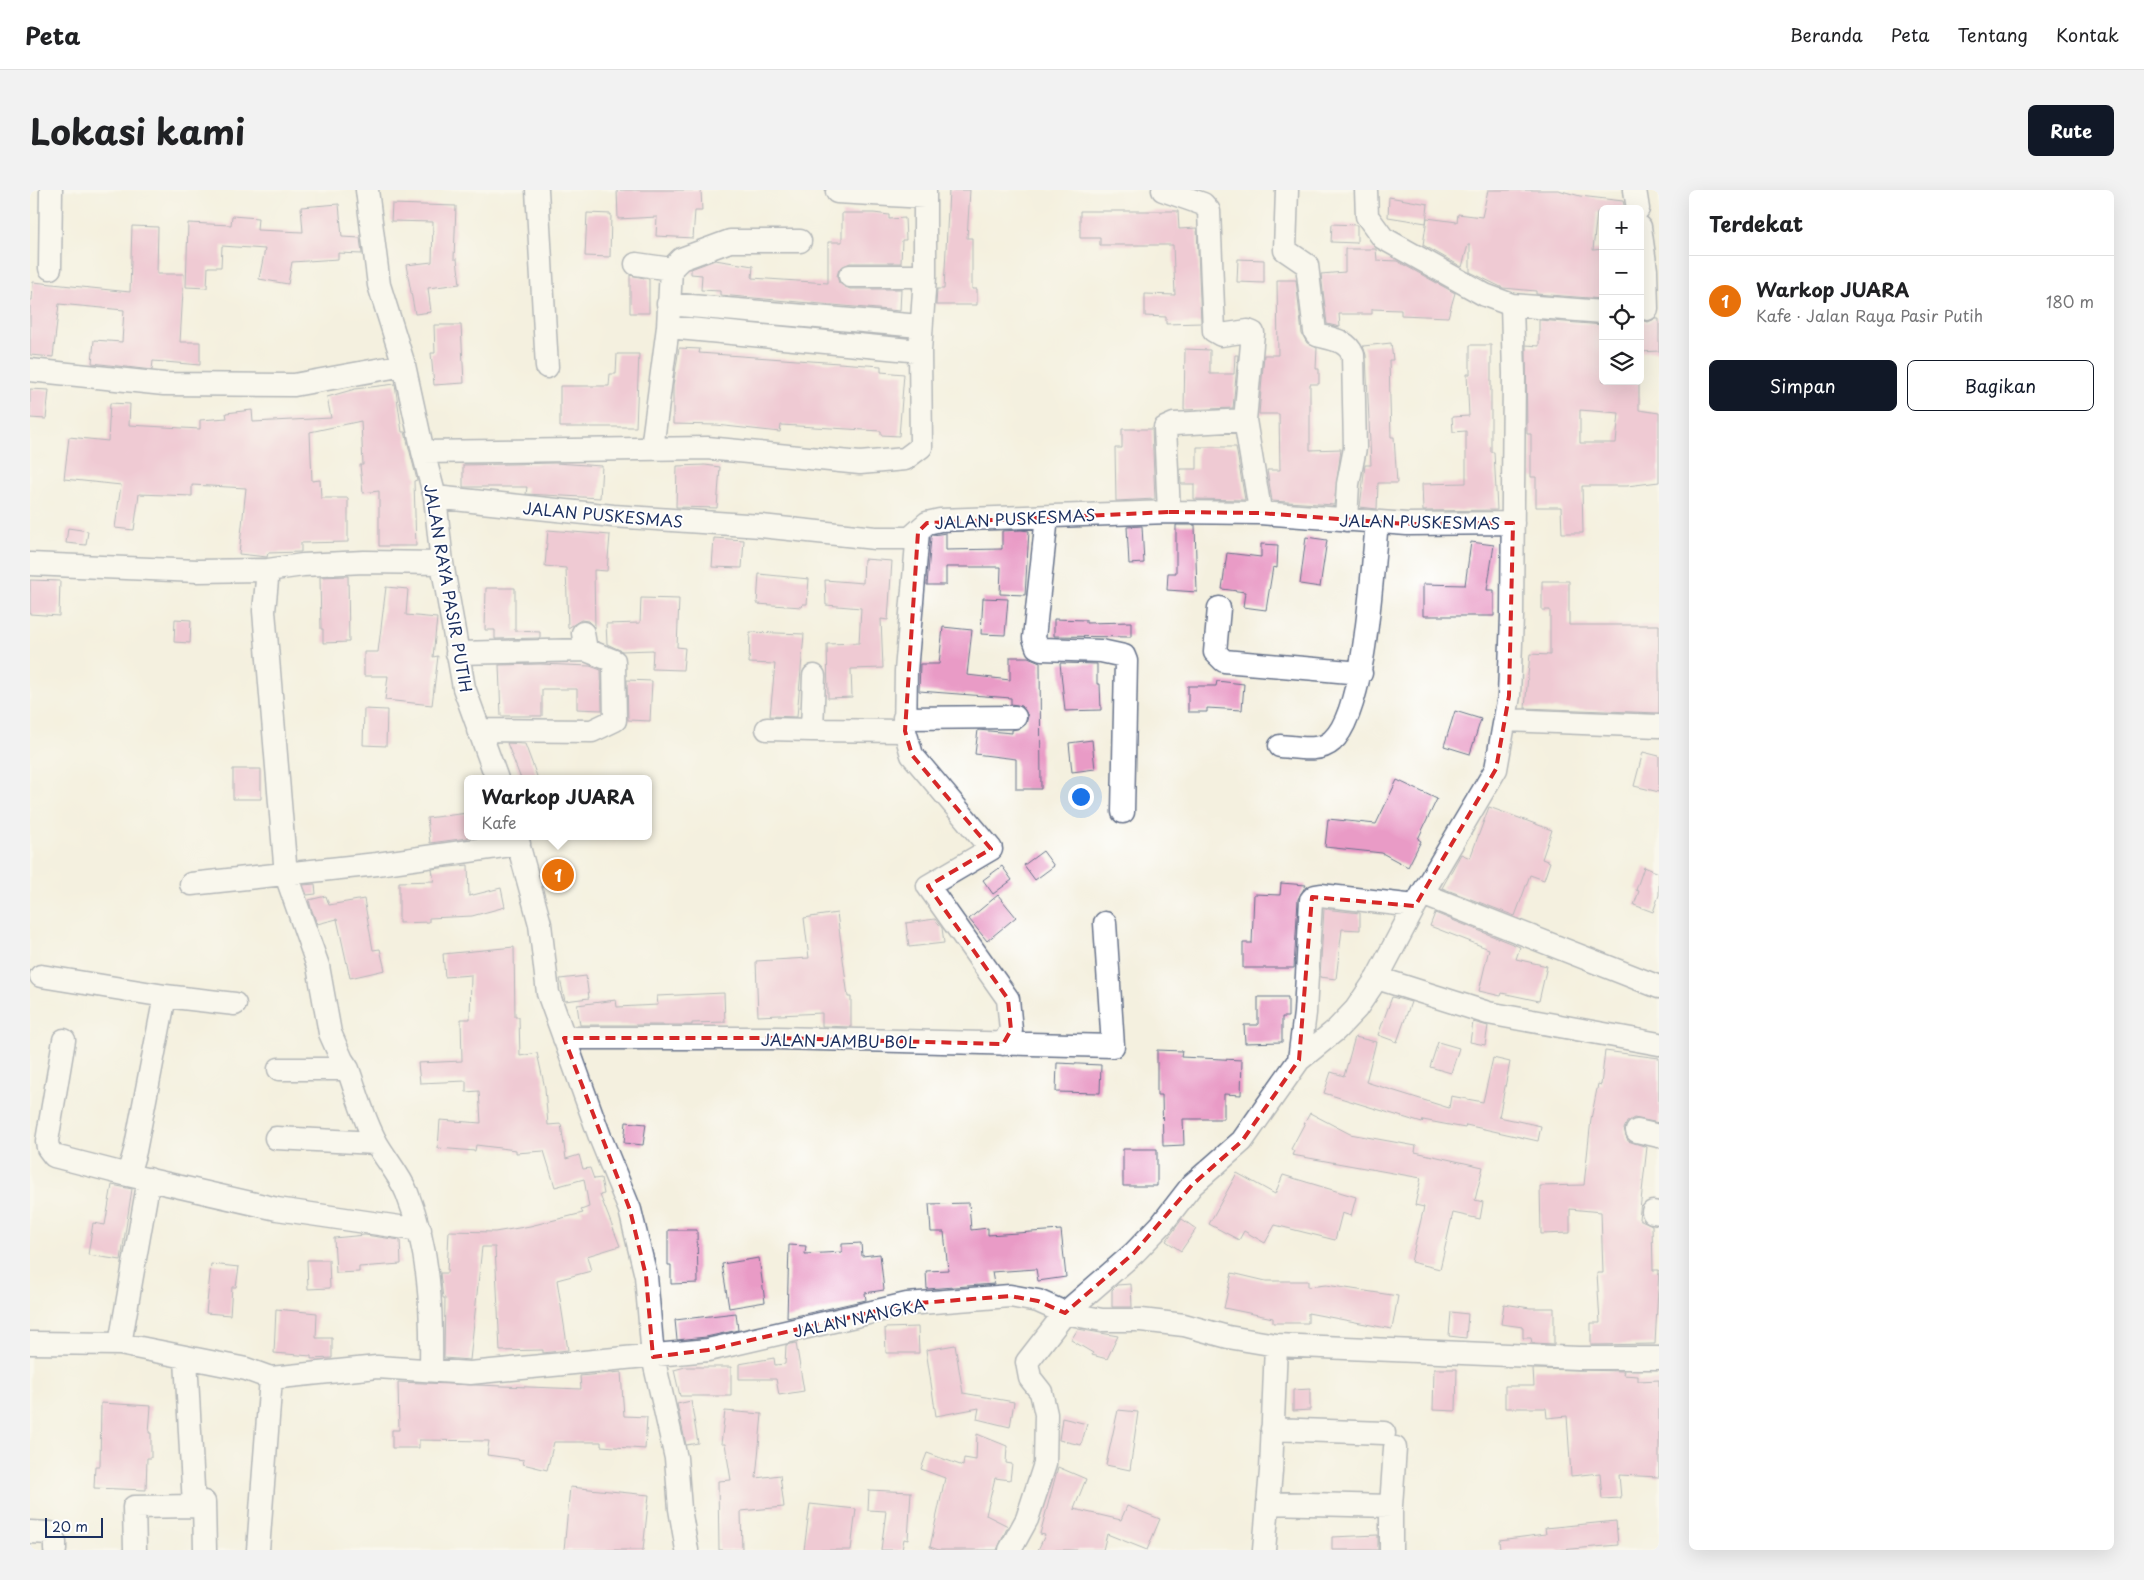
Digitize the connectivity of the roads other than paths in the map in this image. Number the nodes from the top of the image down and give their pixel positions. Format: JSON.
{"nodes":[{"id":1,"x":52,"y":190,"type":"edge"},
{"id":2,"x":537,"y":190,"type":"edge"},
{"id":3,"x":1163,"y":190,"type":"edge"},
{"id":4,"x":1287,"y":190,"type":"edge"},
{"id":5,"x":1366,"y":190,"type":"edge"},
{"id":6,"x":1635,"y":190,"type":"edge"},
{"id":7,"x":374,"y":191,"type":"edge"},
{"id":8,"x":837,"y":192,"type":"dead end"},
{"id":9,"x":925,"y":194,"type":"edge"},
{"id":10,"x":1637,"y":205,"type":"edge"},
{"id":11,"x":800,"y":241,"type":"dead end"},
{"id":12,"x":1643,"y":250,"type":"edge"},
{"id":13,"x":636,"y":264,"type":"dead end"},
{"id":14,"x":50,"y":268,"type":"dead end"},
{"id":15,"x":671,"y":269,"type":"junction"},
{"id":16,"x":850,"y":276,"type":"dead end"},
{"id":17,"x":926,"y":276,"type":"junction"},
{"id":18,"x":668,"y":304,"type":"junction"},
{"id":19,"x":1512,"y":305,"type":"junction"},
{"id":20,"x":1649,"y":308,"type":"edge"},
{"id":21,"x":1599,"y":312,"type":"edge"},
{"id":22,"x":920,"y":326,"type":"junction"},
{"id":23,"x":668,"y":327,"type":"junction"},
{"id":24,"x":920,"y":351,"type":"junction"},
{"id":25,"x":404,"y":366,"type":"junction"},
{"id":26,"x":547,"y":367,"type":"dead end"},
{"id":27,"x":30,"y":370,"type":"edge"},
{"id":28,"x":1245,"y":420,"type":"junction"},
{"id":29,"x":652,"y":448,"type":"junction"},
{"id":30,"x":423,"y":452,"type":"junction"},
{"id":31,"x":435,"y":497,"type":"junction"},
{"id":32,"x":1259,"y":504,"type":"dead end"},
{"id":33,"x":1169,"y":512,"type":"junction"},
{"id":34,"x":1046,"y":517,"type":"junction"},
{"id":35,"x":1346,"y":520,"type":"junction"},
{"id":36,"x":1377,"y":522,"type":"junction"},
{"id":37,"x":1513,"y":523,"type":"junction"},
{"id":38,"x":918,"y":532,"type":"junction"},
{"id":39,"x":30,"y":564,"type":"edge"},
{"id":40,"x":442,"y":564,"type":"junction"},
{"id":41,"x":268,"y":570,"type":"junction"},
{"id":42,"x":1219,"y":608,"type":"dead end"},
{"id":43,"x":457,"y":653,"type":"junction"},
{"id":44,"x":1360,"y":673,"type":"junction"},
{"id":45,"x":814,"y":676,"type":"dead end"},
{"id":46,"x":1016,"y":717,"type":"dead end"},
{"id":47,"x":1505,"y":720,"type":"junction"},
{"id":48,"x":904,"y":725,"type":"junction"},
{"id":49,"x":1659,"y":726,"type":"edge"},
{"id":50,"x":767,"y":729,"type":"dead end"},
{"id":51,"x":478,"y":730,"type":"junction"},
{"id":52,"x":812,"y":730,"type":"junction"},
{"id":53,"x":1280,"y":746,"type":"dead end"},
{"id":54,"x":495,"y":775,"type":"edge"},
{"id":55,"x":1123,"y":812,"type":"dead end"},
{"id":56,"x":517,"y":840,"type":"edge"},
{"id":57,"x":286,"y":875,"type":"junction"},
{"id":58,"x":191,"y":884,"type":"dead end"},
{"id":59,"x":1419,"y":900,"type":"junction"},
{"id":60,"x":1105,"y":923,"type":"dead end"},
{"id":61,"x":41,"y":976,"type":"dead end"},
{"id":62,"x":1377,"y":978,"type":"junction"},
{"id":63,"x":1659,"y":988,"type":"edge"},
{"id":64,"x":165,"y":996,"type":"junction"},
{"id":65,"x":235,"y":1004,"type":"dead end"},
{"id":66,"x":564,"y":1038,"type":"junction"},
{"id":67,"x":64,"y":1040,"type":"dead end"},
{"id":68,"x":1003,"y":1044,"type":"junction"},
{"id":69,"x":1659,"y":1044,"type":"edge"},
{"id":70,"x":1299,"y":1060,"type":"junction"},
{"id":71,"x":279,"y":1069,"type":"dead end"},
{"id":72,"x":348,"y":1069,"type":"junction"},
{"id":73,"x":1637,"y":1131,"type":"dead end"},
{"id":74,"x":1659,"y":1136,"type":"edge"},
{"id":75,"x":276,"y":1138,"type":"dead end"},
{"id":76,"x":376,"y":1142,"type":"junction"},
{"id":77,"x":139,"y":1177,"type":"junction"},
{"id":78,"x":420,"y":1230,"type":"junction"},
{"id":79,"x":1065,"y":1313,"type":"junction"},
{"id":80,"x":30,"y":1343,"type":"edge"},
{"id":81,"x":120,"y":1344,"type":"junction"},
{"id":82,"x":1276,"y":1345,"type":"junction"},
{"id":83,"x":653,"y":1357,"type":"junction"},
{"id":84,"x":186,"y":1358,"type":"junction"},
{"id":85,"x":1659,"y":1358,"type":"edge"},
{"id":86,"x":431,"y":1370,"type":"junction"},
{"id":87,"x":271,"y":1378,"type":"junction"},
{"id":88,"x":1272,"y":1429,"type":"junction"},
{"id":89,"x":1268,"y":1503,"type":"junction"},
{"id":90,"x":194,"y":1506,"type":"junction"},
{"id":91,"x":1391,"y":1506,"type":"junction"},
{"id":92,"x":30,"y":1532,"type":"edge"},
{"id":93,"x":55,"y":1550,"type":"edge"},
{"id":94,"x":135,"y":1550,"type":"edge"},
{"id":95,"x":205,"y":1550,"type":"edge"},
{"id":96,"x":258,"y":1550,"type":"edge"},
{"id":97,"x":687,"y":1550,"type":"edge"},
{"id":98,"x":1010,"y":1550,"type":"edge"},
{"id":99,"x":1264,"y":1550,"type":"edge"},
{"id":100,"x":1391,"y":1550,"type":"edge"}],
"edges":[{"from":1,"to":14,"type":"street"},
{"from":2,"to":26,"type":"street"},
{"from":3,"to":28,"type":"street"},
{"from":4,"to":35,"type":"street"},
{"from":5,"to":19,"type":"street"},
{"from":6,"to":10,"type":"street"},
{"from":7,"to":25,"type":"street","name":"JALAN RAYA PASIR PUTIH"},
{"from":8,"to":9,"type":"street"},
{"from":9,"to":17,"type":"street"},
{"from":11,"to":15,"type":"street"},
{"from":12,"to":20,"type":"street"},
{"from":13,"to":15,"type":"street"},
{"from":15,"to":18,"type":"street"},
{"from":16,"to":17,"type":"street"},
{"from":17,"to":22,"type":"street"},
{"from":18,"to":22,"type":"street"},
{"from":18,"to":23,"type":"street"},
{"from":19,"to":21,"type":"street"},
{"from":19,"to":37,"type":"street"},
{"from":22,"to":24,"type":"street"},
{"from":23,"to":24,"type":"street"},
{"from":23,"to":29,"type":"street"},
{"from":24,"to":29,"type":"street"},
{"from":25,"to":27,"type":"street"},
{"from":25,"to":30,"type":"street","name":"JALAN RAYA PASIR PUTIH"},
{"from":28,"to":32,"type":"street"},
{"from":28,"to":33,"type":"street"},
{"from":29,"to":30,"type":"street"},
{"from":30,"to":31,"type":"street","name":"JALAN RAYA PASIR PUTIH"},
{"from":31,"to":38,"type":"street","name":"JALAN PUSKESMAS"},
{"from":31,"to":40,"type":"street","name":"JALAN RAYA PASIR PUTIH"},
{"from":33,"to":34,"type":"street","name":"JALAN PUSKESMAS"},
{"from":33,"to":35,"type":"street","name":"JALAN PUSKESMAS"},
{"from":34,"to":38,"type":"street","name":"JALAN PUSKESMAS"},
{"from":34,"to":55,"type":"street"},
{"from":35,"to":36,"type":"street","name":"JALAN PUSKESMAS"},
{"from":36,"to":37,"type":"street","name":"JALAN PUSKESMAS"},
{"from":36,"to":44,"type":"street"},
{"from":37,"to":47,"type":"street"},
{"from":38,"to":48,"type":"street"},
{"from":39,"to":41,"type":"street"},
{"from":40,"to":41,"type":"street"},
{"from":40,"to":43,"type":"street","name":"JALAN RAYA PASIR PUTIH"},
{"from":41,"to":57,"type":"street"},
{"from":42,"to":44,"type":"street"},
{"from":43,"to":51,"type":"street","name":"JALAN RAYA PASIR PUTIH"},
{"from":43,"to":51,"type":"street"},
{"from":44,"to":53,"type":"street"},
{"from":45,"to":52,"type":"street"},
{"from":46,"to":48,"type":"street"},
{"from":47,"to":49,"type":"street"},
{"from":47,"to":59,"type":"street"},
{"from":48,"to":52,"type":"street"},
{"from":48,"to":68,"type":"street"},
{"from":50,"to":52,"type":"street"},
{"from":51,"to":54,"type":"street","name":"JALAN RAYA PASIR PUTIH"},
{"from":56,"to":57,"type":"street"},
{"from":56,"to":66,"type":"street"},
{"from":57,"to":58,"type":"street"},
{"from":57,"to":72,"type":"street"},
{"from":59,"to":62,"type":"street"},
{"from":59,"to":63,"type":"street"},
{"from":59,"to":70,"type":"street"},
{"from":60,"to":68,"type":"street","name":"JALAN JAMBU BOL"},
{"from":61,"to":64,"type":"street"},
{"from":62,"to":69,"type":"street"},
{"from":62,"to":70,"type":"street"},
{"from":64,"to":65,"type":"street"},
{"from":64,"to":77,"type":"street"},
{"from":66,"to":68,"type":"street","name":"JALAN JAMBU BOL"},
{"from":66,"to":83,"type":"street"},
{"from":67,"to":77,"type":"street"},
{"from":70,"to":79,"type":"street"},
{"from":71,"to":72,"type":"street"},
{"from":72,"to":76,"type":"street"},
{"from":73,"to":74,"type":"street"},
{"from":75,"to":76,"type":"street"},
{"from":76,"to":78,"type":"street"},
{"from":77,"to":78,"type":"street"},
{"from":77,"to":81,"type":"street"},
{"from":78,"to":86,"type":"street"},
{"from":79,"to":82,"type":"street","name":"JALAN NANGKA"},
{"from":79,"to":83,"type":"street","name":"JALAN NANGKA"},
{"from":79,"to":98,"type":"street"},
{"from":80,"to":81,"type":"street"},
{"from":81,"to":84,"type":"street"},
{"from":82,"to":85,"type":"street","name":"JALAN NANGKA"},
{"from":82,"to":88,"type":"street"},
{"from":83,"to":86,"type":"street","name":"JALAN NANGKA"},
{"from":83,"to":97,"type":"street"},
{"from":84,"to":87,"type":"street"},
{"from":84,"to":90,"type":"street"},
{"from":86,"to":87,"type":"street","name":"JALAN NANGKA"},
{"from":87,"to":96,"type":"street"},
{"from":88,"to":89,"type":"street"},
{"from":88,"to":91,"type":"street"},
{"from":89,"to":91,"type":"street"},
{"from":89,"to":99,"type":"street"},
{"from":90,"to":94,"type":"street"},
{"from":90,"to":95,"type":"street"},
{"from":91,"to":100,"type":"street"},
{"from":92,"to":93,"type":"street"}]}
